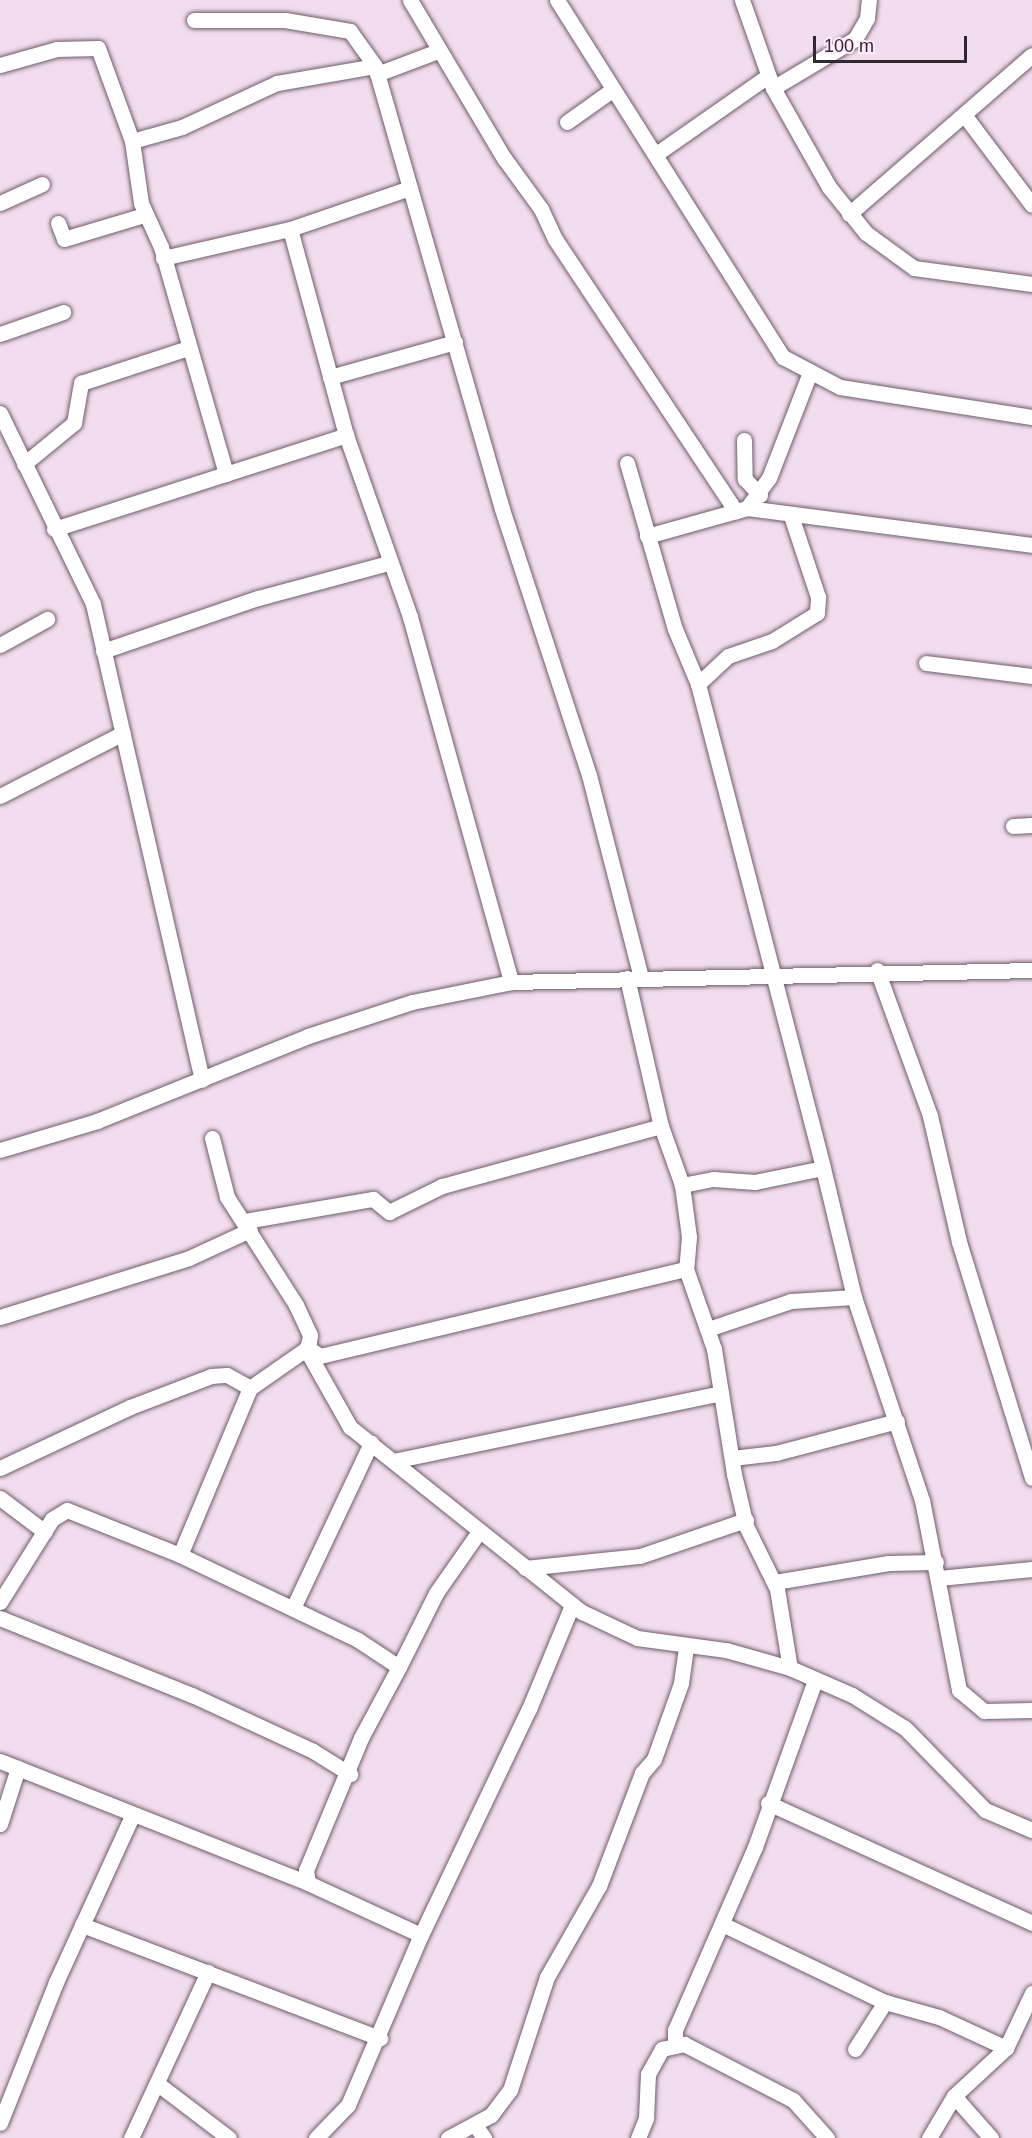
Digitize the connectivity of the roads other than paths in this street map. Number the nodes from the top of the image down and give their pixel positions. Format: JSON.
{"nodes":[{"id":1,"x":410,"y":0,"type":"edge"},
{"id":2,"x":557,"y":0,"type":"edge"},
{"id":3,"x":742,"y":0,"type":"edge"},
{"id":4,"x":871,"y":1,"type":"edge"},
{"id":5,"x":194,"y":20,"type":"dead end"},
{"id":6,"x":438,"y":51,"type":"junction"},
{"id":7,"x":1032,"y":55,"type":"edge"},
{"id":8,"x":0,"y":65,"type":"edge"},
{"id":9,"x":376,"y":70,"type":"junction"},
{"id":10,"x":770,"y":82,"type":"junction"},
{"id":11,"x":612,"y":90,"type":"junction"},
{"id":12,"x":965,"y":116,"type":"junction"},
{"id":13,"x":567,"y":122,"type":"dead end"},
{"id":14,"x":132,"y":141,"type":"junction"},
{"id":15,"x":656,"y":154,"type":"junction"},
{"id":16,"x":42,"y":184,"type":"dead end"},
{"id":17,"x":410,"y":188,"type":"junction"},
{"id":18,"x":0,"y":203,"type":"edge"},
{"id":19,"x":1032,"y":205,"type":"edge"},
{"id":20,"x":849,"y":214,"type":"junction"},
{"id":21,"x":144,"y":215,"type":"junction"},
{"id":22,"x":58,"y":223,"type":"dead end"},
{"id":23,"x":290,"y":229,"type":"junction"},
{"id":24,"x":163,"y":258,"type":"junction"},
{"id":25,"x":1032,"y":284,"type":"edge"},
{"id":26,"x":63,"y":312,"type":"dead end"},
{"id":27,"x":0,"y":334,"type":"edge"},
{"id":28,"x":455,"y":342,"type":"junction"},
{"id":29,"x":188,"y":348,"type":"junction"},
{"id":30,"x":809,"y":375,"type":"junction"},
{"id":31,"x":330,"y":376,"type":"junction"},
{"id":32,"x":0,"y":413,"type":"edge"},
{"id":33,"x":1032,"y":417,"type":"edge"},
{"id":34,"x":346,"y":435,"type":"junction"},
{"id":35,"x":744,"y":440,"type":"dead end"},
{"id":36,"x":627,"y":463,"type":"dead end"},
{"id":37,"x":24,"y":464,"type":"junction"},
{"id":38,"x":226,"y":474,"type":"junction"},
{"id":39,"x":760,"y":495,"type":"junction"},
{"id":40,"x":742,"y":509,"type":"junction"},
{"id":41,"x":791,"y":516,"type":"junction"},
{"id":42,"x":54,"y":529,"type":"junction"},
{"id":43,"x":647,"y":536,"type":"junction"},
{"id":44,"x":1032,"y":545,"type":"edge"},
{"id":45,"x":389,"y":563,"type":"junction"},
{"id":46,"x":47,"y":619,"type":"dead end"},
{"id":47,"x":0,"y":645,"type":"edge"},
{"id":48,"x":103,"y":651,"type":"junction"},
{"id":49,"x":926,"y":663,"type":"dead end"},
{"id":50,"x":1032,"y":676,"type":"edge"},
{"id":51,"x":698,"y":684,"type":"junction"},
{"id":52,"x":123,"y":733,"type":"junction"},
{"id":53,"x":0,"y":796,"type":"edge"},
{"id":54,"x":1032,"y":825,"type":"edge"},
{"id":55,"x":1013,"y":826,"type":"dead end"},
{"id":56,"x":877,"y":970,"type":"junction"},
{"id":57,"x":1032,"y":970,"type":"edge"},
{"id":58,"x":776,"y":972,"type":"junction"},
{"id":59,"x":634,"y":977,"type":"junction"},
{"id":60,"x":511,"y":982,"type":"junction"},
{"id":61,"x":202,"y":1080,"type":"junction"},
{"id":62,"x":661,"y":1126,"type":"junction"},
{"id":63,"x":212,"y":1138,"type":"dead end"},
{"id":64,"x":0,"y":1150,"type":"edge"},
{"id":65,"x":823,"y":1168,"type":"junction"},
{"id":66,"x":682,"y":1185,"type":"junction"},
{"id":67,"x":248,"y":1225,"type":"junction"},
{"id":68,"x":686,"y":1269,"type":"junction"},
{"id":69,"x":854,"y":1297,"type":"junction"},
{"id":70,"x":0,"y":1317,"type":"edge"},
{"id":71,"x":708,"y":1329,"type":"junction"},
{"id":72,"x":308,"y":1342,"type":"junction"},
{"id":73,"x":250,"y":1388,"type":"junction"},
{"id":74,"x":722,"y":1394,"type":"junction"},
{"id":75,"x":897,"y":1421,"type":"junction"},
{"id":76,"x":371,"y":1443,"type":"junction"},
{"id":77,"x":732,"y":1458,"type":"junction"},
{"id":78,"x":393,"y":1461,"type":"junction"},
{"id":79,"x":0,"y":1468,"type":"edge"},
{"id":80,"x":1032,"y":1478,"type":"edge"},
{"id":81,"x":0,"y":1498,"type":"edge"},
{"id":82,"x":746,"y":1520,"type":"junction"},
{"id":83,"x":45,"y":1532,"type":"junction"},
{"id":84,"x":478,"y":1533,"type":"junction"},
{"id":85,"x":180,"y":1555,"type":"junction"},
{"id":86,"x":936,"y":1562,"type":"junction"},
{"id":87,"x":525,"y":1568,"type":"junction"},
{"id":88,"x":1032,"y":1569,"type":"edge"},
{"id":89,"x":939,"y":1578,"type":"junction"},
{"id":90,"x":775,"y":1582,"type":"junction"},
{"id":91,"x":0,"y":1602,"type":"edge"},
{"id":92,"x":572,"y":1605,"type":"junction"},
{"id":93,"x":293,"y":1608,"type":"junction"},
{"id":94,"x":0,"y":1618,"type":"edge"},
{"id":95,"x":686,"y":1647,"type":"junction"},
{"id":96,"x":399,"y":1667,"type":"junction"},
{"id":97,"x":790,"y":1668,"type":"junction"},
{"id":98,"x":815,"y":1680,"type":"junction"},
{"id":99,"x":1032,"y":1710,"type":"edge"},
{"id":100,"x":0,"y":1761,"type":"edge"},
{"id":101,"x":18,"y":1768,"type":"junction"},
{"id":102,"x":350,"y":1774,"type":"junction"},
{"id":103,"x":768,"y":1803,"type":"junction"},
{"id":104,"x":132,"y":1816,"type":"junction"},
{"id":105,"x":0,"y":1824,"type":"edge"},
{"id":106,"x":1032,"y":1830,"type":"edge"},
{"id":107,"x":308,"y":1883,"type":"junction"},
{"id":108,"x":1032,"y":1923,"type":"edge"},
{"id":109,"x":722,"y":1924,"type":"junction"},
{"id":110,"x":82,"y":1925,"type":"junction"},
{"id":111,"x":421,"y":1935,"type":"junction"},
{"id":112,"x":208,"y":1972,"type":"junction"},
{"id":113,"x":1032,"y":1993,"type":"edge"},
{"id":114,"x":885,"y":2002,"type":"junction"},
{"id":115,"x":380,"y":2038,"type":"junction"},
{"id":116,"x":675,"y":2046,"type":"junction"},
{"id":117,"x":1006,"y":2048,"type":"junction"},
{"id":118,"x":855,"y":2049,"type":"dead end"},
{"id":119,"x":158,"y":2084,"type":"junction"},
{"id":120,"x":954,"y":2096,"type":"junction"},
{"id":121,"x":0,"y":2123,"type":"edge"},
{"id":122,"x":479,"y":2132,"type":"edge"},
{"id":123,"x":131,"y":2138,"type":"edge"},
{"id":124,"x":229,"y":2138,"type":"edge"},
{"id":125,"x":316,"y":2138,"type":"edge"},
{"id":126,"x":448,"y":2138,"type":"edge"},
{"id":127,"x":638,"y":2138,"type":"edge"},
{"id":128,"x":826,"y":2138,"type":"edge"},
{"id":129,"x":929,"y":2138,"type":"edge"},
{"id":130,"x":991,"y":2138,"type":"edge"}],
"edges":[{"from":1,"to":6,"type":"street"},
{"from":2,"to":11,"type":"street"},
{"from":3,"to":10,"type":"street"},
{"from":4,"to":10,"type":"street"},
{"from":5,"to":9,"type":"street"},
{"from":6,"to":9,"type":"street"},
{"from":6,"to":40,"type":"street"},
{"from":7,"to":12,"type":"street"},
{"from":8,"to":14,"type":"street"},
{"from":9,"to":14,"type":"street"},
{"from":9,"to":17,"type":"street"},
{"from":10,"to":15,"type":"street"},
{"from":10,"to":20,"type":"street"},
{"from":11,"to":13,"type":"street"},
{"from":11,"to":15,"type":"street"},
{"from":12,"to":19,"type":"street"},
{"from":12,"to":20,"type":"street"},
{"from":14,"to":21,"type":"street"},
{"from":15,"to":30,"type":"street"},
{"from":16,"to":18,"type":"street"},
{"from":17,"to":23,"type":"street"},
{"from":17,"to":28,"type":"street"},
{"from":20,"to":25,"type":"street"},
{"from":21,"to":22,"type":"street"},
{"from":21,"to":24,"type":"street"},
{"from":23,"to":24,"type":"street"},
{"from":23,"to":31,"type":"street"},
{"from":24,"to":29,"type":"street"},
{"from":26,"to":27,"type":"street"},
{"from":28,"to":31,"type":"street"},
{"from":28,"to":59,"type":"street"},
{"from":29,"to":37,"type":"street"},
{"from":29,"to":38,"type":"street"},
{"from":30,"to":33,"type":"street"},
{"from":30,"to":39,"type":"street"},
{"from":31,"to":34,"type":"street"},
{"from":32,"to":37,"type":"street"},
{"from":34,"to":38,"type":"street"},
{"from":34,"to":45,"type":"street"},
{"from":35,"to":39,"type":"street"},
{"from":36,"to":43,"type":"street"},
{"from":37,"to":42,"type":"street"},
{"from":38,"to":42,"type":"street"},
{"from":39,"to":40,"type":"street"},
{"from":40,"to":41,"type":"street"},
{"from":40,"to":43,"type":"street"},
{"from":41,"to":44,"type":"street"},
{"from":41,"to":51,"type":"street"},
{"from":42,"to":48,"type":"street"},
{"from":43,"to":51,"type":"street"},
{"from":45,"to":48,"type":"street"},
{"from":45,"to":60,"type":"street"},
{"from":46,"to":47,"type":"street"},
{"from":48,"to":52,"type":"street"},
{"from":49,"to":50,"type":"street"},
{"from":51,"to":58,"type":"street"},
{"from":52,"to":53,"type":"street"},
{"from":52,"to":61,"type":"street"},
{"from":54,"to":55,"type":"street"},
{"from":56,"to":57,"type":"street"},
{"from":56,"to":58,"type":"street"},
{"from":56,"to":80,"type":"street"},
{"from":58,"to":59,"type":"street"},
{"from":58,"to":65,"type":"street"},
{"from":59,"to":60,"type":"street"},
{"from":59,"to":62,"type":"street"},
{"from":60,"to":61,"type":"street"},
{"from":61,"to":64,"type":"street"},
{"from":62,"to":66,"type":"street"},
{"from":62,"to":67,"type":"street"},
{"from":63,"to":67,"type":"street"},
{"from":65,"to":66,"type":"street"},
{"from":65,"to":69,"type":"street"},
{"from":66,"to":68,"type":"street"},
{"from":67,"to":70,"type":"street"},
{"from":67,"to":72,"type":"street"},
{"from":68,"to":71,"type":"street"},
{"from":68,"to":72,"type":"street"},
{"from":69,"to":71,"type":"street"},
{"from":69,"to":75,"type":"street"},
{"from":71,"to":74,"type":"street"},
{"from":72,"to":73,"type":"street"},
{"from":72,"to":76,"type":"street"},
{"from":73,"to":79,"type":"street"},
{"from":73,"to":85,"type":"street"},
{"from":74,"to":77,"type":"street"},
{"from":74,"to":78,"type":"street"},
{"from":75,"to":77,"type":"street"},
{"from":75,"to":86,"type":"street"},
{"from":76,"to":78,"type":"street"},
{"from":76,"to":93,"type":"street"},
{"from":77,"to":82,"type":"street"},
{"from":78,"to":84,"type":"street"},
{"from":81,"to":83,"type":"street"},
{"from":82,"to":87,"type":"street"},
{"from":82,"to":90,"type":"street"},
{"from":83,"to":85,"type":"street"},
{"from":83,"to":91,"type":"street"},
{"from":84,"to":87,"type":"street"},
{"from":84,"to":96,"type":"street"},
{"from":85,"to":93,"type":"street"},
{"from":86,"to":89,"type":"street"},
{"from":86,"to":90,"type":"street"},
{"from":87,"to":92,"type":"street"},
{"from":88,"to":89,"type":"street"},
{"from":89,"to":99,"type":"street"},
{"from":90,"to":97,"type":"street"},
{"from":92,"to":95,"type":"street"},
{"from":92,"to":111,"type":"street"},
{"from":93,"to":96,"type":"street"},
{"from":94,"to":102,"type":"street"},
{"from":95,"to":97,"type":"street"},
{"from":95,"to":122,"type":"street"},
{"from":96,"to":102,"type":"street"},
{"from":97,"to":98,"type":"street"},
{"from":98,"to":103,"type":"street"},
{"from":98,"to":106,"type":"street"},
{"from":100,"to":101,"type":"street"},
{"from":101,"to":104,"type":"street"},
{"from":101,"to":105,"type":"street"},
{"from":102,"to":107,"type":"street"},
{"from":103,"to":108,"type":"street"},
{"from":103,"to":109,"type":"street"},
{"from":104,"to":107,"type":"street"},
{"from":104,"to":110,"type":"street"},
{"from":107,"to":111,"type":"street"},
{"from":109,"to":114,"type":"street"},
{"from":109,"to":116,"type":"street"},
{"from":110,"to":112,"type":"street"},
{"from":110,"to":121,"type":"street"},
{"from":111,"to":115,"type":"street"},
{"from":112,"to":115,"type":"street"},
{"from":112,"to":119,"type":"street"},
{"from":113,"to":117,"type":"street"},
{"from":114,"to":117,"type":"street"},
{"from":114,"to":118,"type":"street"},
{"from":115,"to":125,"type":"street"},
{"from":116,"to":127,"type":"street"},
{"from":116,"to":128,"type":"street"},
{"from":117,"to":120,"type":"street"},
{"from":119,"to":123,"type":"street"},
{"from":119,"to":124,"type":"street"},
{"from":120,"to":129,"type":"street"},
{"from":120,"to":130,"type":"street"},
{"from":122,"to":126,"type":"street"}]}
